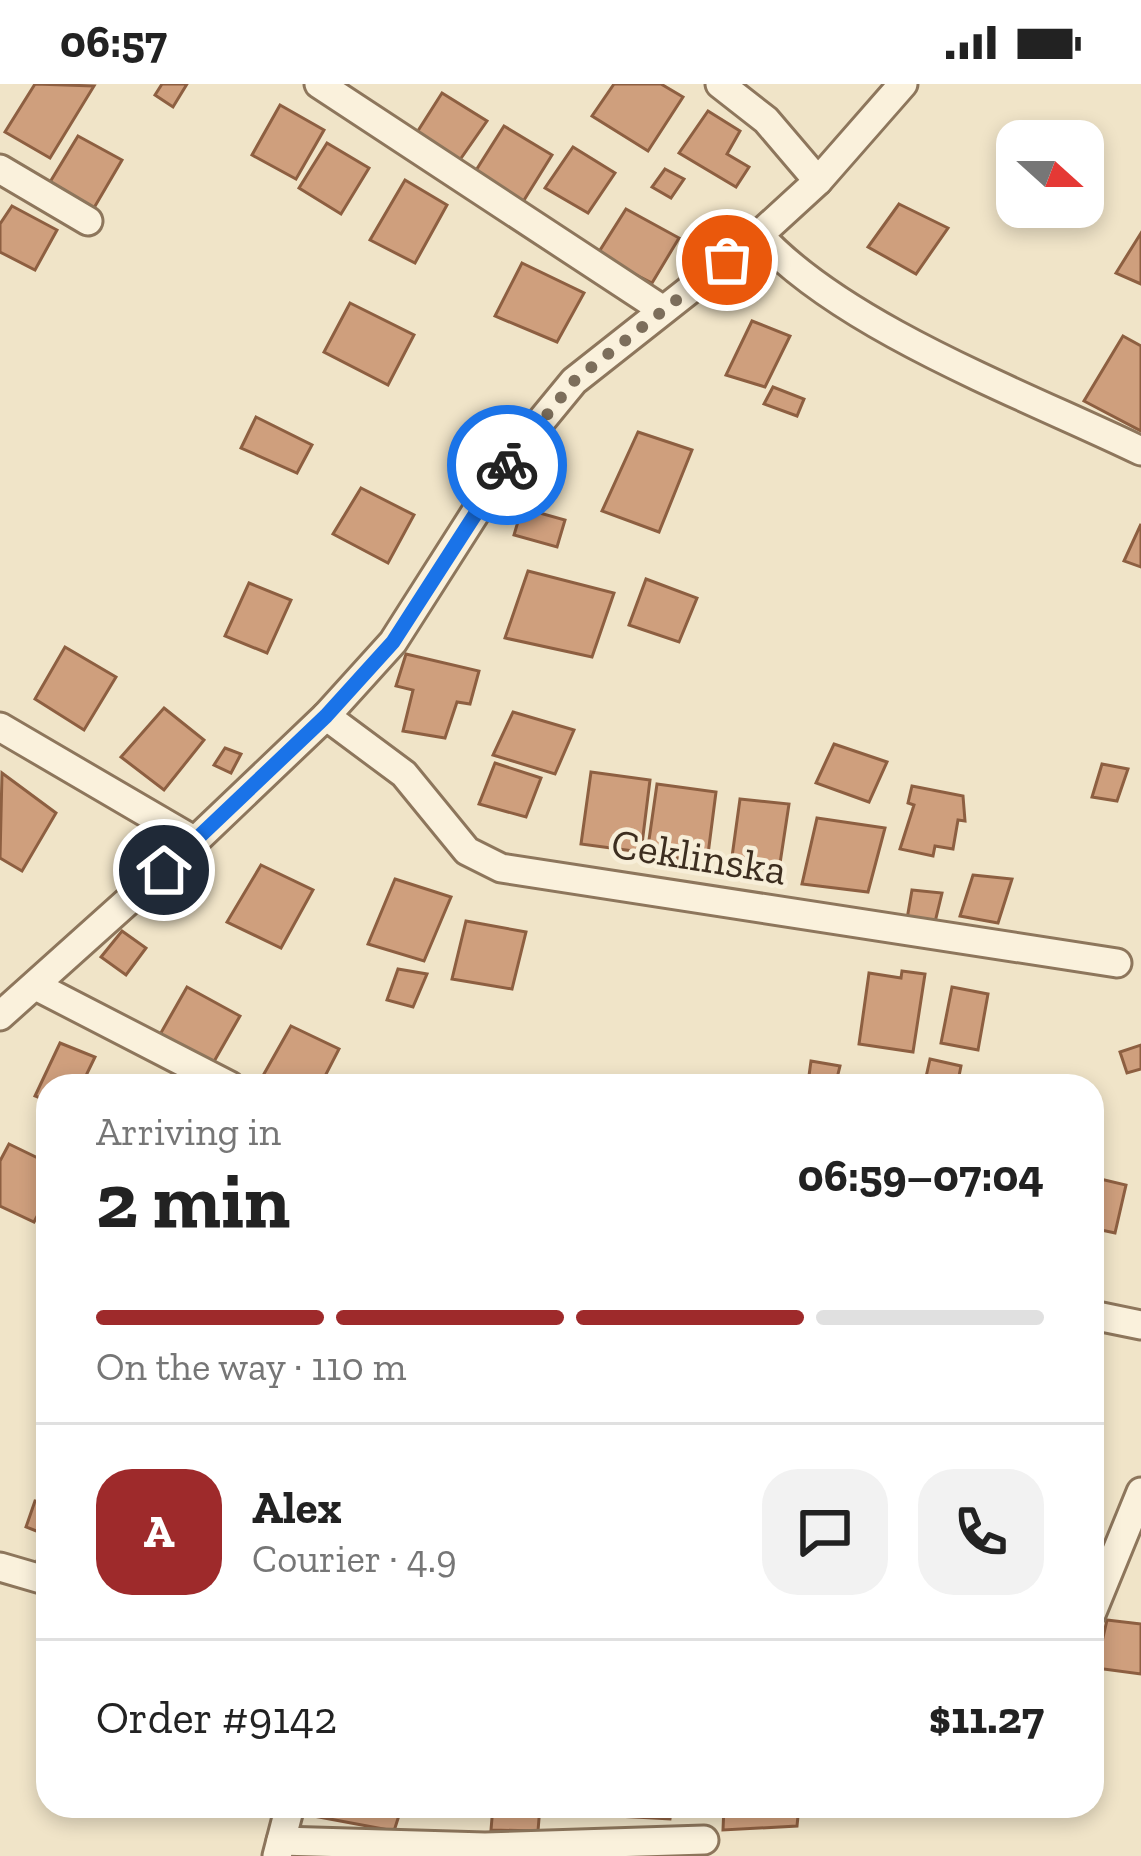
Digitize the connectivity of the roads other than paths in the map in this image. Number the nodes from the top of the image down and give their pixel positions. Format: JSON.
{"nodes":[{"id":1,"x":319,"y":84,"type":"edge"},
{"id":2,"x":720,"y":84,"type":"edge"},
{"id":3,"x":903,"y":84,"type":"edge"},
{"id":4,"x":0,"y":169,"type":"edge"},
{"id":5,"x":818,"y":181,"type":"junction"},
{"id":6,"x":88,"y":221,"type":"dead end"},
{"id":7,"x":759,"y":235,"type":"junction"},
{"id":8,"x":663,"y":310,"type":"junction"},
{"id":9,"x":1141,"y":451,"type":"edge"},
{"id":10,"x":326,"y":716,"type":"junction"},
{"id":11,"x":0,"y":727,"type":"edge"},
{"id":12,"x":195,"y":841,"type":"junction"},
{"id":13,"x":1117,"y":963,"type":"dead end"},
{"id":14,"x":36,"y":986,"type":"junction"},
{"id":15,"x":0,"y":1016,"type":"edge"},
{"id":16,"x":207,"y":1074,"type":"edge"},
{"id":17,"x":1104,"y":1317,"type":"edge"},
{"id":18,"x":1141,"y":1325,"type":"edge"},
{"id":19,"x":1141,"y":1492,"type":"edge"},
{"id":20,"x":0,"y":1567,"type":"edge"},
{"id":21,"x":36,"y":1578,"type":"edge"},
{"id":22,"x":1104,"y":1583,"type":"edge"},
{"id":23,"x":287,"y":1818,"type":"edge"},
{"id":24,"x":704,"y":1840,"type":"dead end"},
{"id":25,"x":279,"y":1849,"type":"edge"}],
"edges":[{"from":1,"to":8,"type":"street"},
{"from":2,"to":5,"type":"street"},
{"from":3,"to":5,"type":"street"},
{"from":4,"to":6,"type":"street"},
{"from":5,"to":7,"type":"street"},
{"from":7,"to":8,"type":"street"},
{"from":7,"to":9,"type":"street"},
{"from":8,"to":10,"type":"street"},
{"from":10,"to":12,"type":"street"},
{"from":10,"to":13,"type":"street","name":"Ceklinska"},
{"from":11,"to":12,"type":"street"},
{"from":12,"to":14,"type":"street"},
{"from":14,"to":15,"type":"street"},
{"from":14,"to":16,"type":"street"},
{"from":17,"to":18,"type":"street"},
{"from":19,"to":22,"type":"street"},
{"from":20,"to":21,"type":"street"},
{"from":23,"to":25,"type":"street"},
{"from":24,"to":25,"type":"street"}]}
